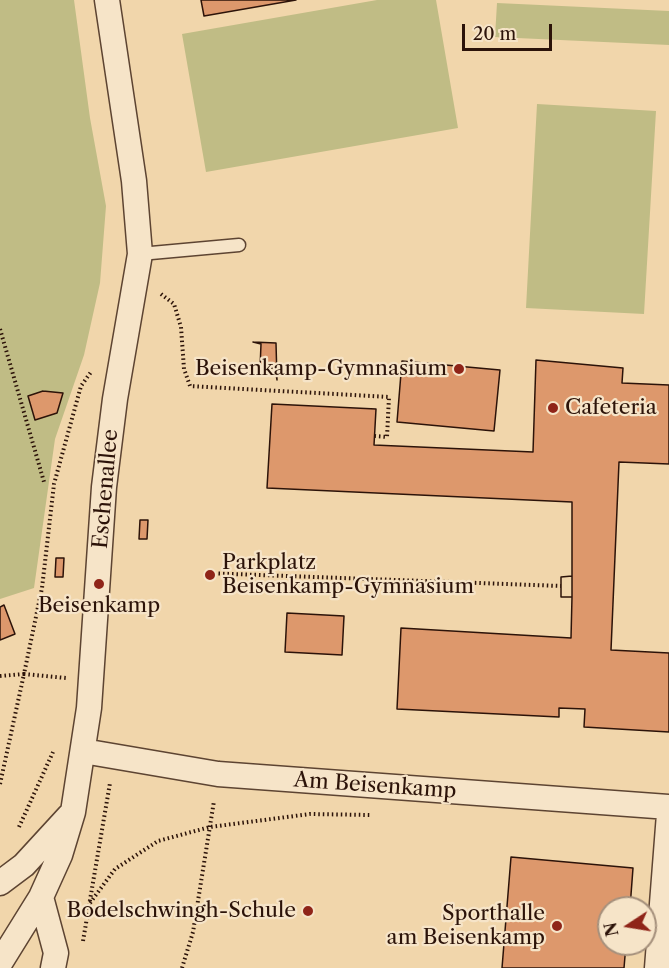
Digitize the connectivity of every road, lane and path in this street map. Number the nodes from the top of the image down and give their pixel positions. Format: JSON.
{"nodes":[{"id":1,"x":107,"y":0,"type":"edge"},
{"id":2,"x":239,"y":245,"type":"dead end"},
{"id":3,"x":140,"y":254,"type":"junction"},
{"id":4,"x":160,"y":294,"type":"dead end"},
{"id":5,"x":0,"y":329,"type":"edge"},
{"id":6,"x":92,"y":369,"type":"dead end"},
{"id":7,"x":375,"y":436,"type":"dead end"},
{"id":8,"x":44,"y":482,"type":"dead end"},
{"id":9,"x":205,"y":573,"type":"dead end"},
{"id":10,"x":561,"y":586,"type":"dead end"},
{"id":11,"x":24,"y":674,"type":"junction"},
{"id":12,"x":0,"y":676,"type":"edge"},
{"id":13,"x":71,"y":679,"type":"dead end"},
{"id":14,"x":83,"y":751,"type":"junction"},
{"id":15,"x":218,"y":774,"type":"junction"},
{"id":16,"x":0,"y":784,"type":"edge"},
{"id":17,"x":669,"y":807,"type":"edge"},
{"id":18,"x":73,"y":812,"type":"junction"},
{"id":19,"x":669,"y":814,"type":"edge"},
{"id":20,"x":382,"y":815,"type":"dead end"},
{"id":21,"x":210,"y":827,"type":"junction"},
{"id":22,"x":0,"y":884,"type":"edge"},
{"id":23,"x":41,"y":897,"type":"junction"},
{"id":24,"x":90,"y":903,"type":"dead end"},
{"id":25,"x":0,"y":963,"type":"edge"},
{"id":26,"x":53,"y":968,"type":"edge"},
{"id":27,"x":182,"y":968,"type":"edge"},
{"id":28,"x":657,"y":968,"type":"edge"}],
"edges":[{"from":1,"to":3,"type":"street","name":"Eschenallee"},
{"from":2,"to":3,"type":"lane"},
{"from":3,"to":14,"type":"street","name":"Eschenallee"},
{"from":4,"to":7,"type":"path"},
{"from":5,"to":8,"type":"path"},
{"from":6,"to":11,"type":"path"},
{"from":9,"to":10,"type":"path"},
{"from":11,"to":12,"type":"path"},
{"from":11,"to":13,"type":"path"},
{"from":11,"to":16,"type":"path"},
{"from":14,"to":15,"type":"street","name":"Am Beisenkamp"},
{"from":14,"to":18,"type":"street","name":"Eschenallee"},
{"from":15,"to":17,"type":"street","name":"Am Beisenkamp"},
{"from":15,"to":21,"type":"path"},
{"from":18,"to":22,"type":"street"},
{"from":18,"to":23,"type":"street","name":"Eschenallee"},
{"from":19,"to":28,"type":"street"},
{"from":20,"to":21,"type":"path"},
{"from":21,"to":24,"type":"path"},
{"from":21,"to":27,"type":"path"},
{"from":23,"to":25,"type":"street","name":"Eschenallee"},
{"from":23,"to":26,"type":"street"}]}
